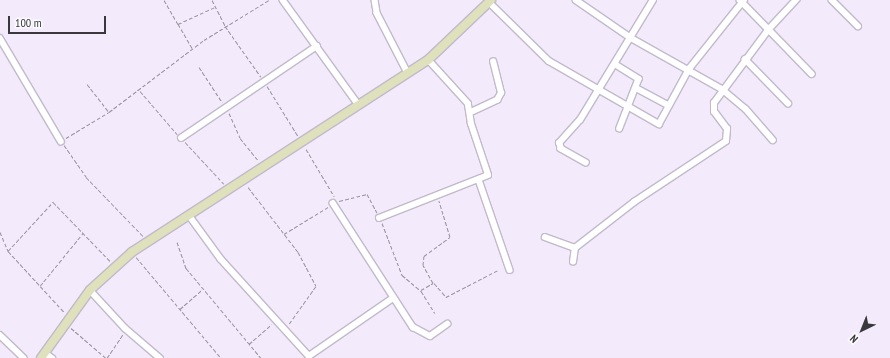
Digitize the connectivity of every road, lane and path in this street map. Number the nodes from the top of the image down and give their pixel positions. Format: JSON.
{"nodes":[{"id":1,"x":164,"y":0,"type":"edge"},
{"id":2,"x":212,"y":0,"type":"edge"},
{"id":3,"x":269,"y":0,"type":"edge"},
{"id":4,"x":283,"y":0,"type":"edge"},
{"id":5,"x":375,"y":0,"type":"edge"},
{"id":6,"x":576,"y":0,"type":"edge"},
{"id":7,"x":653,"y":0,"type":"edge"},
{"id":8,"x":796,"y":0,"type":"edge"},
{"id":9,"x":832,"y":0,"type":"edge"},
{"id":10,"x":490,"y":1,"type":"edge"},
{"id":11,"x":742,"y":1,"type":"edge"},
{"id":12,"x":215,"y":6,"type":"junction"},
{"id":13,"x":178,"y":24,"type":"junction"},
{"id":14,"x":226,"y":26,"type":"junction"},
{"id":15,"x":858,"y":26,"type":"dead end"},
{"id":16,"x":769,"y":30,"type":"junction"},
{"id":17,"x":0,"y":38,"type":"edge"},
{"id":18,"x":631,"y":38,"type":"junction"},
{"id":19,"x":317,"y":46,"type":"junction"},
{"id":20,"x":193,"y":49,"type":"junction"},
{"id":21,"x":745,"y":59,"type":"junction"},
{"id":22,"x":428,"y":60,"type":"junction"},
{"id":23,"x":493,"y":62,"type":"dead end"},
{"id":24,"x":615,"y":64,"type":"junction"},
{"id":25,"x":199,"y":67,"type":"dead end"},
{"id":26,"x":689,"y":68,"type":"junction"},
{"id":27,"x":407,"y":71,"type":"junction"},
{"id":28,"x":812,"y":74,"type":"dead end"},
{"id":29,"x":87,"y":84,"type":"dead end"},
{"id":30,"x":636,"y":88,"type":"junction"},
{"id":31,"x":722,"y":89,"type":"junction"},
{"id":32,"x":597,"y":92,"type":"junction"},
{"id":33,"x":788,"y":103,"type":"dead end"},
{"id":34,"x":358,"y":104,"type":"junction"},
{"id":35,"x":668,"y":105,"type":"junction"},
{"id":36,"x":225,"y":107,"type":"junction"},
{"id":37,"x":628,"y":108,"type":"junction"},
{"id":38,"x":110,"y":112,"type":"junction"},
{"id":39,"x":471,"y":112,"type":"junction"},
{"id":40,"x":620,"y":128,"type":"dead end"},
{"id":41,"x":181,"y":138,"type":"dead end"},
{"id":42,"x":773,"y":140,"type":"dead end"},
{"id":43,"x":61,"y":141,"type":"junction"},
{"id":44,"x":301,"y":142,"type":"junction"},
{"id":45,"x":586,"y":163,"type":"dead end"},
{"id":46,"x":264,"y":167,"type":"junction"},
{"id":47,"x":479,"y":180,"type":"junction"},
{"id":48,"x":244,"y":181,"type":"junction"},
{"id":49,"x":438,"y":197,"type":"junction"},
{"id":50,"x":335,"y":203,"type":"junction"},
{"id":51,"x":189,"y":215,"type":"junction"},
{"id":52,"x":379,"y":218,"type":"junction"},
{"id":53,"x":0,"y":232,"type":"edge"},
{"id":54,"x":84,"y":232,"type":"junction"},
{"id":55,"x":284,"y":234,"type":"junction"},
{"id":56,"x":545,"y":237,"type":"dead end"},
{"id":57,"x":148,"y":241,"type":"junction"},
{"id":58,"x":177,"y":242,"type":"dead end"},
{"id":59,"x":575,"y":248,"type":"junction"},
{"id":60,"x":8,"y":251,"type":"junction"},
{"id":61,"x":132,"y":252,"type":"junction"},
{"id":62,"x":573,"y":262,"type":"dead end"},
{"id":63,"x":116,"y":266,"type":"junction"},
{"id":64,"x":498,"y":270,"type":"dead end"},
{"id":65,"x":510,"y":270,"type":"dead end"},
{"id":66,"x":433,"y":283,"type":"junction"},
{"id":67,"x":39,"y":286,"type":"junction"},
{"id":68,"x":90,"y":290,"type":"junction"},
{"id":69,"x":202,"y":290,"type":"junction"},
{"id":70,"x":421,"y":290,"type":"junction"},
{"id":71,"x":392,"y":298,"type":"junction"},
{"id":72,"x":179,"y":309,"type":"junction"},
{"id":73,"x":435,"y":313,"type":"dead end"},
{"id":74,"x":68,"y":320,"type":"junction"},
{"id":75,"x":276,"y":321,"type":"junction"},
{"id":76,"x":447,"y":324,"type":"dead end"},
{"id":77,"x":125,"y":328,"type":"junction"},
{"id":78,"x":286,"y":332,"type":"junction"},
{"id":79,"x":0,"y":335,"type":"edge"},
{"id":80,"x":248,"y":344,"type":"junction"},
{"id":81,"x":46,"y":356,"type":"edge"},
{"id":82,"x":24,"y":358,"type":"edge"},
{"id":83,"x":107,"y":358,"type":"edge"},
{"id":84,"x":160,"y":358,"type":"edge"},
{"id":85,"x":221,"y":358,"type":"edge"},
{"id":86,"x":261,"y":358,"type":"edge"}],
"edges":[{"from":1,"to":13,"type":"path"},
{"from":2,"to":12,"type":"path"},
{"from":3,"to":14,"type":"path"},
{"from":4,"to":19,"type":"street"},
{"from":5,"to":27,"type":"street"},
{"from":6,"to":18,"type":"street"},
{"from":7,"to":18,"type":"street"},
{"from":8,"to":16,"type":"street"},
{"from":9,"to":15,"type":"street"},
{"from":10,"to":22,"type":"main road"},
{"from":10,"to":32,"type":"street"},
{"from":11,"to":16,"type":"street"},
{"from":11,"to":26,"type":"street"},
{"from":12,"to":13,"type":"path"},
{"from":12,"to":14,"type":"path"},
{"from":13,"to":20,"type":"path"},
{"from":14,"to":20,"type":"path"},
{"from":16,"to":21,"type":"street"},
{"from":16,"to":28,"type":"street"},
{"from":17,"to":43,"type":"street"},
{"from":18,"to":24,"type":"street"},
{"from":18,"to":26,"type":"street"},
{"from":19,"to":34,"type":"street"},
{"from":19,"to":36,"type":"street"},
{"from":20,"to":38,"type":"path"},
{"from":21,"to":31,"type":"street"},
{"from":21,"to":33,"type":"street"},
{"from":22,"to":27,"type":"main road"},
{"from":22,"to":39,"type":"street"},
{"from":23,"to":39,"type":"street"},
{"from":24,"to":30,"type":"street"},
{"from":24,"to":32,"type":"street"},
{"from":25,"to":36,"type":"path"},
{"from":26,"to":31,"type":"street"},
{"from":26,"to":35,"type":"street"},
{"from":27,"to":34,"type":"main road"},
{"from":29,"to":38,"type":"path"},
{"from":30,"to":35,"type":"street"},
{"from":30,"to":37,"type":"street"},
{"from":31,"to":42,"type":"street"},
{"from":31,"to":59,"type":"street"},
{"from":32,"to":37,"type":"street"},
{"from":32,"to":45,"type":"street"},
{"from":34,"to":44,"type":"main road"},
{"from":35,"to":37,"type":"street"},
{"from":36,"to":41,"type":"street"},
{"from":36,"to":46,"type":"path"},
{"from":37,"to":40,"type":"street"},
{"from":38,"to":43,"type":"path"},
{"from":39,"to":47,"type":"street"},
{"from":43,"to":57,"type":"path"},
{"from":44,"to":46,"type":"main road"},
{"from":44,"to":50,"type":"path"},
{"from":46,"to":48,"type":"main road"},
{"from":47,"to":49,"type":"street"},
{"from":47,"to":65,"type":"street"},
{"from":48,"to":51,"type":"main road"},
{"from":48,"to":55,"type":"path"},
{"from":49,"to":52,"type":"street"},
{"from":49,"to":66,"type":"path"},
{"from":50,"to":52,"type":"path"},
{"from":50,"to":55,"type":"path"},
{"from":50,"to":71,"type":"street"},
{"from":51,"to":57,"type":"main road"},
{"from":51,"to":75,"type":"street"},
{"from":52,"to":70,"type":"path"},
{"from":53,"to":60,"type":"path"},
{"from":54,"to":60,"type":"path"},
{"from":54,"to":63,"type":"path"},
{"from":54,"to":67,"type":"path"},
{"from":55,"to":78,"type":"path"},
{"from":56,"to":59,"type":"street"},
{"from":57,"to":61,"type":"main road"},
{"from":58,"to":69,"type":"path"},
{"from":59,"to":62,"type":"street"},
{"from":60,"to":67,"type":"path"},
{"from":61,"to":63,"type":"main road"},
{"from":61,"to":72,"type":"path"},
{"from":63,"to":68,"type":"main road"},
{"from":64,"to":66,"type":"path"},
{"from":66,"to":70,"type":"path"},
{"from":67,"to":74,"type":"path"},
{"from":68,"to":74,"type":"main road"},
{"from":68,"to":77,"type":"street"},
{"from":69,"to":72,"type":"path"},
{"from":69,"to":80,"type":"path"},
{"from":70,"to":73,"type":"path"},
{"from":71,"to":76,"type":"street"},
{"from":71,"to":78,"type":"street"},
{"from":72,"to":85,"type":"path"},
{"from":74,"to":81,"type":"main road"},
{"from":74,"to":83,"type":"path"},
{"from":75,"to":78,"type":"street"},
{"from":75,"to":80,"type":"path"},
{"from":77,"to":83,"type":"path"},
{"from":77,"to":84,"type":"street"},
{"from":79,"to":82,"type":"street"},
{"from":80,"to":86,"type":"path"}]}
